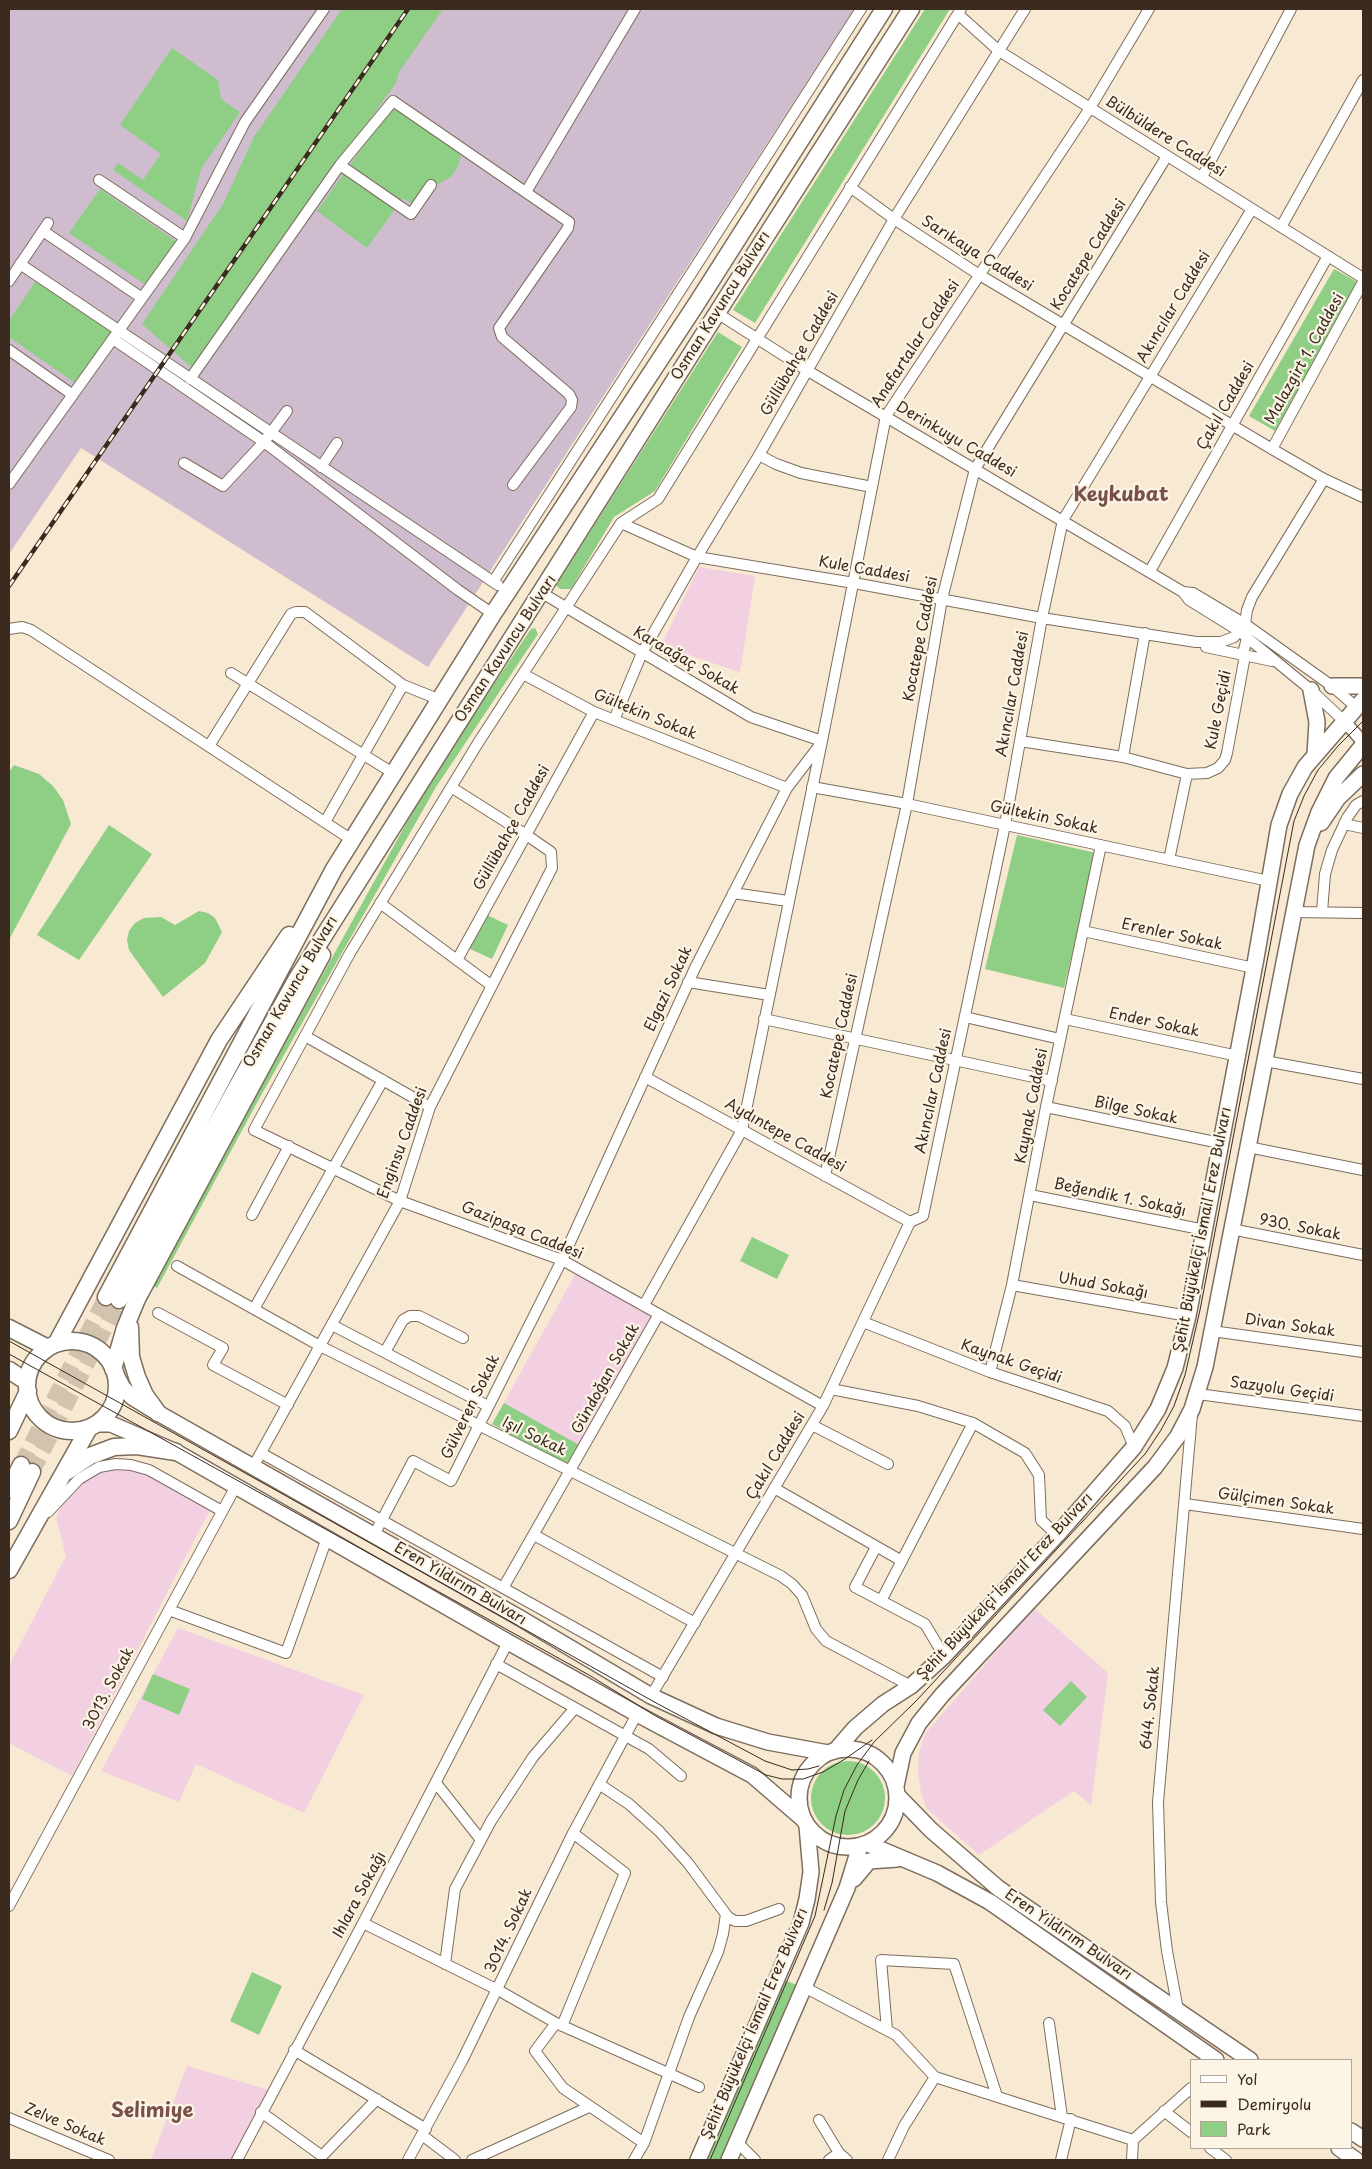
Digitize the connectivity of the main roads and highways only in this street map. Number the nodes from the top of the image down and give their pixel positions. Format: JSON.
{"nodes":[{"id":1,"x":884,"y":9,"type":"edge"},
{"id":2,"x":911,"y":9,"type":"edge"},
{"id":3,"x":1332,"y":686,"type":"road end"},
{"id":4,"x":1363,"y":686,"type":"edge"},
{"id":5,"x":1311,"y":690,"type":"road end"},
{"id":6,"x":1361,"y":707,"type":"edge"},
{"id":7,"x":1363,"y":743,"type":"edge"},
{"id":8,"x":1315,"y":755,"type":"junction"},
{"id":9,"x":1363,"y":774,"type":"edge"},
{"id":10,"x":1307,"y":845,"type":"junction"},
{"id":11,"x":334,"y":869,"type":"junction"},
{"id":12,"x":356,"y":883,"type":"junction"},
{"id":13,"x":131,"y":1313,"type":"junction"},
{"id":14,"x":9,"y":1328,"type":"edge"},
{"id":15,"x":52,"y":1346,"type":"junction"},
{"id":16,"x":9,"y":1370,"type":"edge"},
{"id":17,"x":114,"y":1371,"type":"junction"},
{"id":18,"x":28,"y":1387,"type":"junction"},
{"id":19,"x":158,"y":1413,"type":"junction"},
{"id":20,"x":93,"y":1426,"type":"junction"},
{"id":21,"x":9,"y":1430,"type":"edge"},
{"id":22,"x":176,"y":1452,"type":"junction"},
{"id":23,"x":60,"y":1476,"type":"junction"},
{"id":24,"x":9,"y":1490,"type":"edge"},
{"id":25,"x":9,"y":1521,"type":"edge"},
{"id":26,"x":9,"y":1570,"type":"edge"},
{"id":27,"x":832,"y":1752,"type":"junction"},
{"id":28,"x":897,"y":1790,"type":"junction"},
{"id":29,"x":805,"y":1822,"type":"junction"},
{"id":30,"x":864,"y":1845,"type":"junction"},
{"id":31,"x":905,"y":1859,"type":"junction"},
{"id":32,"x":847,"y":1888,"type":"junction"},
{"id":33,"x":1215,"y":2059,"type":"edge"},
{"id":34,"x":1249,"y":2059,"type":"edge"},
{"id":35,"x":1340,"y":2149,"type":"edge"},
{"id":36,"x":698,"y":2160,"type":"edge"},
{"id":37,"x":729,"y":2160,"type":"edge"},
{"id":38,"x":1356,"y":2160,"type":"edge"}],
"edges":[{"from":1,"to":11,"type":"highway","name":"Osman Kavuncu Bulvarı"},
{"from":2,"to":12,"type":"highway","name":"Osman Kavuncu Bulvarı"},
{"from":3,"to":4,"type":"main road"},
{"from":5,"to":8,"type":"main road"},
{"from":6,"to":8,"type":"main road","name":"Şehit Büyükelçi İsmail Erez Bulvarı"},
{"from":7,"to":10,"type":"main road","name":"Şehit Büyükelçi İsmail Erez Bulvarı"},
{"from":8,"to":27,"type":"main road","name":"Şehit Büyükelçi İsmail Erez Bulvarı"},
{"from":9,"to":10,"type":"main road"},
{"from":10,"to":28,"type":"main road","name":"Şehit Büyükelçi İsmail Erez Bulvarı"},
{"from":11,"to":12,"type":"highway","name":"Osman Kavuncu Bulvarı"},
{"from":11,"to":15,"type":"highway"},
{"from":12,"to":13,"type":"highway"},
{"from":13,"to":17,"type":"highway"},
{"from":13,"to":19,"type":"highway"},
{"from":14,"to":15,"type":"highway"},
{"from":15,"to":17,"type":"highway"},
{"from":15,"to":18,"type":"highway"},
{"from":16,"to":18,"type":"highway"},
{"from":17,"to":19,"type":"main road","name":"Eren Yıldırım Bulvarı"},
{"from":17,"to":20,"type":"highway"},
{"from":18,"to":20,"type":"highway"},
{"from":18,"to":21,"type":"highway"},
{"from":19,"to":27,"type":"main road","name":"Eren Yıldırım Bulvarı"},
{"from":20,"to":22,"type":"main road","name":"Eren Yıldırım Bulvarı"},
{"from":20,"to":23,"type":"highway"},
{"from":22,"to":23,"type":"highway"},
{"from":22,"to":29,"type":"main road","name":"Eren Yıldırım Bulvarı"},
{"from":23,"to":26,"type":"highway"},
{"from":24,"to":25,"type":"highway"},
{"from":27,"to":28,"type":"main road"},
{"from":27,"to":29,"type":"main road"},
{"from":28,"to":30,"type":"main road"},
{"from":28,"to":34,"type":"main road","name":"Eren Yıldırım Bulvarı"},
{"from":29,"to":30,"type":"main road"},
{"from":29,"to":36,"type":"main road","name":"Şehit Büyükelçi İsmail Erez Bulvarı"},
{"from":30,"to":31,"type":"main road","name":"Eren Yıldırım Bulvarı"},
{"from":30,"to":32,"type":"main road","name":"Şehit Büyükelçi İsmail Erez Bulvarı"},
{"from":31,"to":32,"type":"main road"},
{"from":31,"to":33,"type":"main road","name":"Eren Yıldırım Bulvarı"},
{"from":32,"to":37,"type":"main road","name":"Şehit Büyükelçi İsmail Erez Bulvarı"},
{"from":35,"to":38,"type":"main road"}]}
